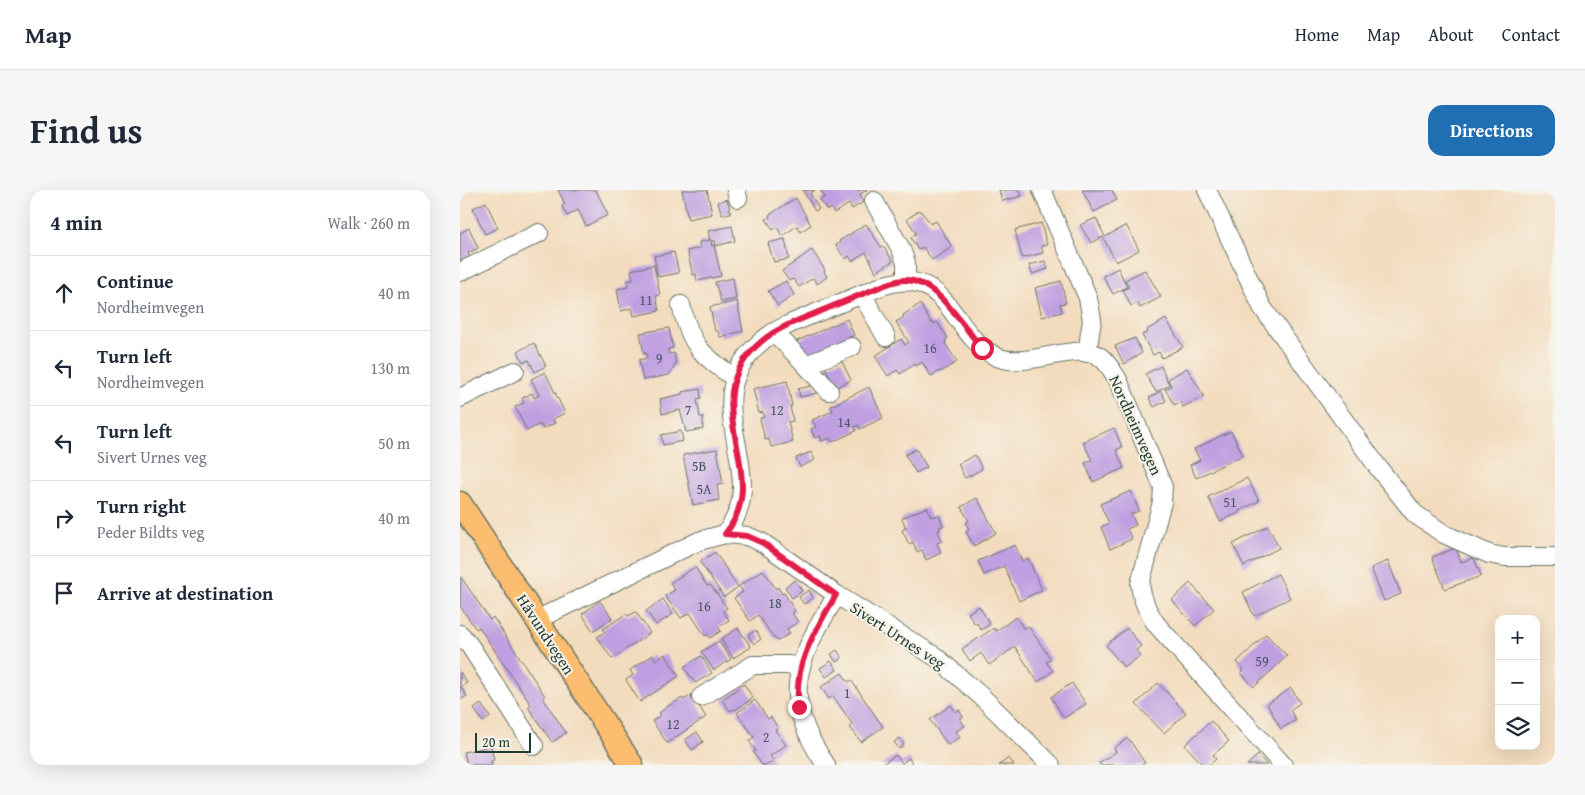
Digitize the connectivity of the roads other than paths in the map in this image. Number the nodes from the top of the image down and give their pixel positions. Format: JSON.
{"nodes":[{"id":1,"x":1042,"y":190,"type":"edge"},
{"id":2,"x":1207,"y":190,"type":"edge"},
{"id":3,"x":874,"y":201,"type":"dead end"},
{"id":4,"x":538,"y":233,"type":"dead end"},
{"id":5,"x":460,"y":272,"type":"edge"},
{"id":6,"x":906,"y":280,"type":"junction"},
{"id":7,"x":862,"y":294,"type":"junction"},
{"id":8,"x":681,"y":305,"type":"dead end"},
{"id":9,"x":774,"y":332,"type":"junction"},
{"id":10,"x":886,"y":337,"type":"dead end"},
{"id":11,"x":852,"y":347,"type":"dead end"},
{"id":12,"x":1087,"y":352,"type":"junction"},
{"id":13,"x":806,"y":365,"type":"junction"},
{"id":14,"x":515,"y":371,"type":"dead end"},
{"id":15,"x":735,"y":378,"type":"junction"},
{"id":16,"x":829,"y":391,"type":"dead end"},
{"id":17,"x":460,"y":398,"type":"edge"},
{"id":18,"x":460,"y":503,"type":"edge"},
{"id":19,"x":725,"y":534,"type":"junction"},
{"id":20,"x":1555,"y":557,"type":"edge"},
{"id":21,"x":836,"y":595,"type":"junction"},
{"id":22,"x":536,"y":620,"type":"junction"},
{"id":23,"x":460,"y":634,"type":"edge"},
{"id":24,"x":801,"y":667,"type":"junction"},
{"id":25,"x":701,"y":697,"type":"dead end"},
{"id":26,"x":534,"y":746,"type":"dead end"},
{"id":27,"x":632,"y":765,"type":"edge"},
{"id":28,"x":826,"y":765,"type":"edge"},
{"id":29,"x":1051,"y":765,"type":"edge"},
{"id":30,"x":1284,"y":765,"type":"edge"}],
"edges":[{"from":1,"to":12,"type":"street"},
{"from":2,"to":20,"type":"street"},
{"from":3,"to":6,"type":"street"},
{"from":4,"to":5,"type":"street"},
{"from":6,"to":7,"type":"street"},
{"from":6,"to":12,"type":"street"},
{"from":7,"to":9,"type":"street"},
{"from":7,"to":10,"type":"street"},
{"from":8,"to":15,"type":"street"},
{"from":9,"to":13,"type":"street"},
{"from":9,"to":15,"type":"street"},
{"from":11,"to":13,"type":"street"},
{"from":12,"to":30,"type":"street","name":"Nordheimvegen"},
{"from":13,"to":16,"type":"street"},
{"from":14,"to":17,"type":"street"},
{"from":15,"to":19,"type":"street"},
{"from":18,"to":22,"type":"main road","name":"Håvundvegen"},
{"from":19,"to":21,"type":"street","name":"Sivert Urnes veg"},
{"from":19,"to":22,"type":"street","name":"Sivert Urnes veg"},
{"from":21,"to":24,"type":"street"},
{"from":21,"to":29,"type":"street","name":"Sivert Urnes veg"},
{"from":22,"to":27,"type":"main road","name":"Håvundvegen"},
{"from":23,"to":26,"type":"street"},
{"from":24,"to":25,"type":"street"},
{"from":24,"to":28,"type":"street"}]}
